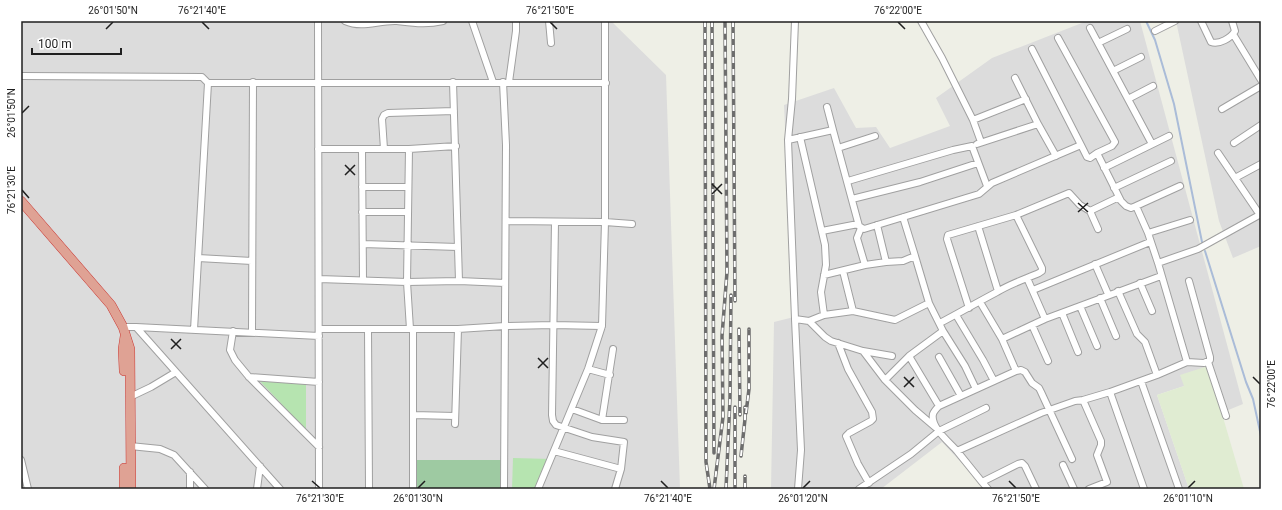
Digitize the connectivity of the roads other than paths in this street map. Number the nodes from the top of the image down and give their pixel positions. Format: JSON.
{"nodes":[{"id":1,"x":318,"y":21,"type":"edge"},
{"id":2,"x":345,"y":21,"type":"edge"},
{"id":3,"x":443,"y":21,"type":"edge"},
{"id":4,"x":472,"y":21,"type":"edge"},
{"id":5,"x":516,"y":21,"type":"edge"},
{"id":6,"x":549,"y":21,"type":"edge"},
{"id":7,"x":605,"y":21,"type":"edge"},
{"id":8,"x":794,"y":21,"type":"edge"},
{"id":9,"x":921,"y":21,"type":"edge"},
{"id":10,"x":1175,"y":21,"type":"edge"},
{"id":11,"x":1201,"y":21,"type":"edge"},
{"id":12,"x":1232,"y":21,"type":"edge"},
{"id":13,"x":1090,"y":28,"type":"dead end"},
{"id":14,"x":1126,"y":29,"type":"dead end"},
{"id":15,"x":1155,"y":31,"type":"dead end"},
{"id":16,"x":1233,"y":34,"type":"junction"},
{"id":17,"x":1058,"y":38,"type":"dead end"},
{"id":18,"x":551,"y":43,"type":"dead end"},
{"id":19,"x":1098,"y":43,"type":"junction"},
{"id":20,"x":1032,"y":49,"type":"dead end"},
{"id":21,"x":1141,"y":57,"type":"dead end"},
{"id":22,"x":1113,"y":71,"type":"junction"},
{"id":23,"x":21,"y":76,"type":"edge"},
{"id":24,"x":1015,"y":78,"type":"dead end"},
{"id":25,"x":1261,"y":80,"type":"edge"},
{"id":26,"x":208,"y":82,"type":"junction"},
{"id":27,"x":253,"y":82,"type":"junction"},
{"id":28,"x":318,"y":82,"type":"junction"},
{"id":29,"x":453,"y":82,"type":"junction"},
{"id":30,"x":493,"y":82,"type":"junction"},
{"id":31,"x":506,"y":82,"type":"junction"},
{"id":32,"x":606,"y":83,"type":"junction"},
{"id":33,"x":1153,"y":86,"type":"dead end"},
{"id":34,"x":1261,"y":86,"type":"edge"},
{"id":35,"x":1026,"y":99,"type":"junction"},
{"id":36,"x":1128,"y":99,"type":"junction"},
{"id":37,"x":828,"y":107,"type":"dead end"},
{"id":38,"x":1222,"y":109,"type":"dead end"},
{"id":39,"x":454,"y":111,"type":"junction"},
{"id":40,"x":973,"y":120,"type":"junction"},
{"id":41,"x":1038,"y":124,"type":"junction"},
{"id":42,"x":1261,"y":125,"type":"edge"},
{"id":43,"x":833,"y":130,"type":"junction"},
{"id":44,"x":875,"y":136,"type":"dead end"},
{"id":45,"x":1168,"y":136,"type":"dead end"},
{"id":46,"x":800,"y":137,"type":"junction"},
{"id":47,"x":788,"y":140,"type":"junction"},
{"id":48,"x":981,"y":142,"type":"junction"},
{"id":49,"x":1234,"y":143,"type":"dead end"},
{"id":50,"x":1152,"y":144,"type":"junction"},
{"id":51,"x":1081,"y":145,"type":"junction"},
{"id":52,"x":456,"y":146,"type":"junction"},
{"id":53,"x":972,"y":146,"type":"junction"},
{"id":54,"x":838,"y":148,"type":"junction"},
{"id":55,"x":318,"y":149,"type":"junction"},
{"id":56,"x":362,"y":149,"type":"junction"},
{"id":57,"x":384,"y":149,"type":"junction"},
{"id":58,"x":409,"y":149,"type":"junction"},
{"id":59,"x":1218,"y":152,"type":"dead end"},
{"id":60,"x":1097,"y":153,"type":"junction"},
{"id":61,"x":1056,"y":156,"type":"junction"},
{"id":62,"x":1171,"y":161,"type":"dead end"},
{"id":63,"x":978,"y":163,"type":"junction"},
{"id":64,"x":1261,"y":164,"type":"edge"},
{"id":65,"x":1104,"y":168,"type":"junction"},
{"id":66,"x":1235,"y":178,"type":"junction"},
{"id":67,"x":848,"y":181,"type":"junction"},
{"id":68,"x":987,"y":186,"type":"junction"},
{"id":69,"x":1180,"y":186,"type":"dead end"},
{"id":70,"x":362,"y":187,"type":"junction"},
{"id":71,"x":408,"y":187,"type":"junction"},
{"id":72,"x":1114,"y":188,"type":"junction"},
{"id":73,"x":1119,"y":197,"type":"junction"},
{"id":74,"x":852,"y":199,"type":"junction"},
{"id":75,"x":21,"y":201,"type":"edge"},
{"id":76,"x":1136,"y":206,"type":"junction"},
{"id":77,"x":1090,"y":211,"type":"junction"},
{"id":78,"x":362,"y":212,"type":"junction"},
{"id":79,"x":408,"y":212,"type":"junction"},
{"id":80,"x":1016,"y":215,"type":"junction"},
{"id":81,"x":1261,"y":215,"type":"edge"},
{"id":82,"x":903,"y":217,"type":"junction"},
{"id":83,"x":1190,"y":220,"type":"dead end"},
{"id":84,"x":506,"y":221,"type":"junction"},
{"id":85,"x":555,"y":222,"type":"junction"},
{"id":86,"x":605,"y":222,"type":"junction"},
{"id":87,"x":632,"y":224,"type":"dead end"},
{"id":88,"x":877,"y":225,"type":"junction"},
{"id":89,"x":860,"y":226,"type":"junction"},
{"id":90,"x":978,"y":226,"type":"junction"},
{"id":91,"x":1098,"y":229,"type":"dead end"},
{"id":92,"x":822,"y":231,"type":"junction"},
{"id":93,"x":1148,"y":233,"type":"junction"},
{"id":94,"x":1150,"y":242,"type":"junction"},
{"id":95,"x":363,"y":244,"type":"junction"},
{"id":96,"x":407,"y":246,"type":"junction"},
{"id":97,"x":458,"y":247,"type":"junction"},
{"id":98,"x":915,"y":256,"type":"junction"},
{"id":99,"x":198,"y":258,"type":"junction"},
{"id":100,"x":252,"y":262,"type":"junction"},
{"id":101,"x":886,"y":262,"type":"junction"},
{"id":102,"x":1158,"y":263,"type":"junction"},
{"id":103,"x":1095,"y":264,"type":"junction"},
{"id":104,"x":865,"y":265,"type":"junction"},
{"id":105,"x":843,"y":271,"type":"junction"},
{"id":106,"x":824,"y":275,"type":"junction"},
{"id":107,"x":1161,"y":276,"type":"junction"},
{"id":108,"x":319,"y":278,"type":"junction"},
{"id":109,"x":1027,"y":278,"type":"junction"},
{"id":110,"x":363,"y":280,"type":"junction"},
{"id":111,"x":459,"y":281,"type":"junction"},
{"id":112,"x":1189,"y":281,"type":"dead end"},
{"id":113,"x":407,"y":282,"type":"junction"},
{"id":114,"x":505,"y":283,"type":"junction"},
{"id":115,"x":1140,"y":283,"type":"junction"},
{"id":116,"x":1033,"y":290,"type":"junction"},
{"id":117,"x":998,"y":291,"type":"junction"},
{"id":118,"x":1118,"y":291,"type":"junction"},
{"id":119,"x":1108,"y":294,"type":"junction"},
{"id":120,"x":1100,"y":298,"type":"junction"},
{"id":121,"x":980,"y":302,"type":"junction"},
{"id":122,"x":929,"y":303,"type":"junction"},
{"id":123,"x":1080,"y":306,"type":"junction"},
{"id":124,"x":968,"y":308,"type":"junction"},
{"id":125,"x":853,"y":311,"type":"junction"},
{"id":126,"x":1152,"y":311,"type":"dead end"},
{"id":127,"x":1062,"y":313,"type":"junction"},
{"id":128,"x":824,"y":315,"type":"junction"},
{"id":129,"x":956,"y":315,"type":"junction"},
{"id":130,"x":796,"y":319,"type":"junction"},
{"id":131,"x":1045,"y":319,"type":"junction"},
{"id":132,"x":809,"y":321,"type":"junction"},
{"id":133,"x":940,"y":323,"type":"junction"},
{"id":134,"x":553,"y":325,"type":"junction"},
{"id":135,"x":1032,"y":325,"type":"junction"},
{"id":136,"x":505,"y":326,"type":"junction"},
{"id":137,"x":602,"y":326,"type":"junction"},
{"id":138,"x":136,"y":327,"type":"junction"},
{"id":139,"x":368,"y":329,"type":"junction"},
{"id":140,"x":412,"y":329,"type":"junction"},
{"id":141,"x":458,"y":329,"type":"junction"},
{"id":142,"x":194,"y":330,"type":"junction"},
{"id":143,"x":124,"y":331,"type":"junction"},
{"id":144,"x":233,"y":331,"type":"junction"},
{"id":145,"x":943,"y":331,"type":"junction"},
{"id":146,"x":252,"y":332,"type":"junction"},
{"id":147,"x":319,"y":333,"type":"junction"},
{"id":148,"x":1116,"y":336,"type":"dead end"},
{"id":149,"x":1002,"y":338,"type":"junction"},
{"id":150,"x":838,"y":343,"type":"junction"},
{"id":151,"x":1097,"y":346,"type":"dead end"},
{"id":152,"x":613,"y":349,"type":"dead end"},
{"id":153,"x":863,"y":351,"type":"junction"},
{"id":154,"x":1078,"y":352,"type":"dead end"},
{"id":155,"x":892,"y":356,"type":"dead end"},
{"id":156,"x":909,"y":356,"type":"junction"},
{"id":157,"x":939,"y":357,"type":"dead end"},
{"id":158,"x":1048,"y":361,"type":"dead end"},
{"id":159,"x":1187,"y":362,"type":"junction"},
{"id":160,"x":1208,"y":362,"type":"junction"},
{"id":161,"x":588,"y":369,"type":"junction"},
{"id":162,"x":1016,"y":371,"type":"junction"},
{"id":163,"x":176,"y":372,"type":"junction"},
{"id":164,"x":610,"y":375,"type":"junction"},
{"id":165,"x":1158,"y":375,"type":"junction"},
{"id":166,"x":249,"y":377,"type":"junction"},
{"id":167,"x":885,"y":380,"type":"junction"},
{"id":168,"x":994,"y":381,"type":"junction"},
{"id":169,"x":1141,"y":381,"type":"junction"},
{"id":170,"x":319,"y":382,"type":"junction"},
{"id":171,"x":976,"y":389,"type":"junction"},
{"id":172,"x":1110,"y":392,"type":"junction"},
{"id":173,"x":961,"y":396,"type":"junction"},
{"id":174,"x":130,"y":397,"type":"junction"},
{"id":175,"x":1083,"y":400,"type":"junction"},
{"id":176,"x":939,"y":406,"type":"junction"},
{"id":177,"x":986,"y":408,"type":"dead end"},
{"id":178,"x":572,"y":409,"type":"junction"},
{"id":179,"x":1050,"y":410,"type":"junction"},
{"id":180,"x":413,"y":415,"type":"junction"},
{"id":181,"x":455,"y":416,"type":"junction"},
{"id":182,"x":1226,"y":416,"type":"dead end"},
{"id":183,"x":602,"y":420,"type":"junction"},
{"id":184,"x":624,"y":420,"type":"dead end"},
{"id":185,"x":455,"y":424,"type":"dead end"},
{"id":186,"x":564,"y":427,"type":"junction"},
{"id":187,"x":937,"y":429,"type":"junction"},
{"id":188,"x":130,"y":446,"type":"junction"},
{"id":189,"x":319,"y":447,"type":"junction"},
{"id":190,"x":554,"y":451,"type":"junction"},
{"id":191,"x":957,"y":451,"type":"junction"},
{"id":192,"x":1072,"y":459,"type":"dead end"},
{"id":193,"x":21,"y":460,"type":"edge"},
{"id":194,"x":1063,"y":465,"type":"dead end"},
{"id":195,"x":260,"y":466,"type":"junction"},
{"id":196,"x":621,"y":469,"type":"junction"},
{"id":197,"x":190,"y":472,"type":"junction"},
{"id":198,"x":982,"y":482,"type":"junction"},
{"id":199,"x":1107,"y":482,"type":"junction"},
{"id":200,"x":869,"y":483,"type":"junction"},
{"id":201,"x":26,"y":488,"type":"edge"},
{"id":202,"x":124,"y":489,"type":"edge"},
{"id":203,"x":131,"y":489,"type":"edge"},
{"id":204,"x":190,"y":489,"type":"edge"},
{"id":205,"x":205,"y":489,"type":"edge"},
{"id":206,"x":257,"y":489,"type":"edge"},
{"id":207,"x":280,"y":489,"type":"edge"},
{"id":208,"x":319,"y":489,"type":"edge"},
{"id":209,"x":368,"y":489,"type":"edge"},
{"id":210,"x":413,"y":489,"type":"edge"},
{"id":211,"x":504,"y":489,"type":"edge"},
{"id":212,"x":538,"y":489,"type":"edge"},
{"id":213,"x":615,"y":489,"type":"edge"},
{"id":214,"x":798,"y":489,"type":"edge"},
{"id":215,"x":859,"y":489,"type":"edge"},
{"id":216,"x":988,"y":489,"type":"edge"},
{"id":217,"x":1036,"y":489,"type":"edge"},
{"id":218,"x":1074,"y":489,"type":"edge"},
{"id":219,"x":1089,"y":489,"type":"edge"},
{"id":220,"x":1110,"y":489,"type":"edge"},
{"id":221,"x":1144,"y":489,"type":"edge"},
{"id":222,"x":1179,"y":489,"type":"edge"}],
"edges":[{"from":1,"to":28,"type":"street"},
{"from":2,"to":3,"type":"street"},
{"from":4,"to":30,"type":"street"},
{"from":5,"to":31,"type":"street"},
{"from":6,"to":18,"type":"street"},
{"from":7,"to":32,"type":"street"},
{"from":8,"to":47,"type":"street"},
{"from":9,"to":40,"type":"street"},
{"from":10,"to":15,"type":"street"},
{"from":11,"to":16,"type":"street"},
{"from":12,"to":16,"type":"street"},
{"from":13,"to":19,"type":"street"},
{"from":14,"to":19,"type":"street"},
{"from":16,"to":25,"type":"street"},
{"from":17,"to":60,"type":"street"},
{"from":19,"to":22,"type":"street"},
{"from":20,"to":51,"type":"street"},
{"from":21,"to":22,"type":"street"},
{"from":22,"to":36,"type":"street"},
{"from":23,"to":26,"type":"street"},
{"from":24,"to":35,"type":"street"},
{"from":26,"to":27,"type":"street"},
{"from":26,"to":99,"type":"street"},
{"from":27,"to":28,"type":"street"},
{"from":27,"to":100,"type":"street"},
{"from":28,"to":29,"type":"street"},
{"from":28,"to":55,"type":"street"},
{"from":29,"to":30,"type":"street"},
{"from":29,"to":39,"type":"street"},
{"from":30,"to":31,"type":"street"},
{"from":31,"to":32,"type":"street"},
{"from":31,"to":84,"type":"street"},
{"from":32,"to":86,"type":"street"},
{"from":33,"to":36,"type":"street"},
{"from":34,"to":38,"type":"street"},
{"from":35,"to":40,"type":"street"},
{"from":35,"to":41,"type":"street"},
{"from":36,"to":50,"type":"street"},
{"from":37,"to":43,"type":"street"},
{"from":39,"to":52,"type":"street"},
{"from":39,"to":57,"type":"street"},
{"from":40,"to":48,"type":"street"},
{"from":41,"to":48,"type":"street"},
{"from":41,"to":61,"type":"street"},
{"from":42,"to":49,"type":"street"},
{"from":43,"to":46,"type":"street"},
{"from":43,"to":54,"type":"street"},
{"from":44,"to":54,"type":"street"},
{"from":45,"to":50,"type":"street"},
{"from":46,"to":47,"type":"street"},
{"from":46,"to":92,"type":"street"},
{"from":47,"to":130,"type":"street"},
{"from":48,"to":53,"type":"street"},
{"from":50,"to":65,"type":"street"},
{"from":51,"to":60,"type":"street"},
{"from":51,"to":61,"type":"street"},
{"from":52,"to":58,"type":"street"},
{"from":52,"to":97,"type":"street"},
{"from":53,"to":63,"type":"street"},
{"from":53,"to":67,"type":"street"},
{"from":54,"to":67,"type":"street"},
{"from":55,"to":56,"type":"street"},
{"from":55,"to":108,"type":"street"},
{"from":56,"to":57,"type":"street"},
{"from":56,"to":70,"type":"street"},
{"from":57,"to":58,"type":"street"},
{"from":58,"to":71,"type":"street"},
{"from":59,"to":66,"type":"street"},
{"from":60,"to":65,"type":"street"},
{"from":61,"to":68,"type":"street"},
{"from":62,"to":72,"type":"street"},
{"from":63,"to":68,"type":"street"},
{"from":63,"to":74,"type":"street"},
{"from":64,"to":66,"type":"street"},
{"from":65,"to":72,"type":"street"},
{"from":66,"to":81,"type":"street"},
{"from":67,"to":74,"type":"street"},
{"from":68,"to":82,"type":"street"},
{"from":69,"to":76,"type":"street"},
{"from":70,"to":71,"type":"street"},
{"from":70,"to":78,"type":"street"},
{"from":71,"to":79,"type":"street"},
{"from":72,"to":73,"type":"street"},
{"from":73,"to":76,"type":"street"},
{"from":73,"to":77,"type":"street"},
{"from":74,"to":89,"type":"street"},
{"from":75,"to":143,"type":"highway"},
{"from":76,"to":93,"type":"street"},
{"from":77,"to":80,"type":"street"},
{"from":77,"to":91,"type":"street"},
{"from":78,"to":79,"type":"street"},
{"from":78,"to":95,"type":"street"},
{"from":79,"to":96,"type":"street"},
{"from":80,"to":90,"type":"street"},
{"from":80,"to":109,"type":"street"},
{"from":81,"to":102,"type":"street"},
{"from":82,"to":88,"type":"street"},
{"from":82,"to":98,"type":"street"},
{"from":83,"to":93,"type":"street"},
{"from":84,"to":85,"type":"street"},
{"from":84,"to":114,"type":"street"},
{"from":85,"to":86,"type":"street"},
{"from":85,"to":134,"type":"street"},
{"from":86,"to":87,"type":"street"},
{"from":86,"to":137,"type":"street"},
{"from":88,"to":89,"type":"street"},
{"from":88,"to":101,"type":"street"},
{"from":89,"to":92,"type":"street"},
{"from":89,"to":104,"type":"street"},
{"from":90,"to":117,"type":"street"},
{"from":90,"to":124,"type":"street"},
{"from":92,"to":106,"type":"street"},
{"from":93,"to":94,"type":"street"},
{"from":94,"to":102,"type":"street"},
{"from":94,"to":103,"type":"street"},
{"from":95,"to":96,"type":"street"},
{"from":95,"to":110,"type":"street"},
{"from":96,"to":97,"type":"street"},
{"from":96,"to":113,"type":"street"},
{"from":97,"to":111,"type":"street"},
{"from":98,"to":101,"type":"street"},
{"from":98,"to":122,"type":"street"},
{"from":99,"to":100,"type":"street"},
{"from":99,"to":142,"type":"street"},
{"from":100,"to":146,"type":"street"},
{"from":101,"to":104,"type":"street"},
{"from":102,"to":107,"type":"street"},
{"from":103,"to":116,"type":"street"},
{"from":103,"to":119,"type":"street"},
{"from":104,"to":105,"type":"street"},
{"from":105,"to":106,"type":"street"},
{"from":105,"to":125,"type":"street"},
{"from":106,"to":128,"type":"street"},
{"from":107,"to":115,"type":"street"},
{"from":107,"to":159,"type":"street"},
{"from":108,"to":110,"type":"street"},
{"from":108,"to":147,"type":"street"},
{"from":109,"to":116,"type":"street"},
{"from":109,"to":117,"type":"street"},
{"from":110,"to":113,"type":"street"},
{"from":111,"to":113,"type":"street"},
{"from":111,"to":114,"type":"street"},
{"from":112,"to":160,"type":"street"},
{"from":113,"to":140,"type":"street"},
{"from":114,"to":136,"type":"street"},
{"from":115,"to":118,"type":"street"},
{"from":115,"to":126,"type":"street"},
{"from":116,"to":131,"type":"street"},
{"from":117,"to":121,"type":"street"},
{"from":118,"to":119,"type":"street"},
{"from":118,"to":165,"type":"street"},
{"from":119,"to":120,"type":"street"},
{"from":120,"to":123,"type":"street"},
{"from":120,"to":148,"type":"street"},
{"from":121,"to":124,"type":"street"},
{"from":121,"to":149,"type":"street"},
{"from":122,"to":125,"type":"street"},
{"from":122,"to":133,"type":"street"},
{"from":123,"to":127,"type":"street"},
{"from":123,"to":151,"type":"street"},
{"from":124,"to":129,"type":"street"},
{"from":125,"to":128,"type":"street"},
{"from":127,"to":131,"type":"street"},
{"from":127,"to":154,"type":"street"},
{"from":128,"to":132,"type":"street"},
{"from":129,"to":133,"type":"street"},
{"from":129,"to":168,"type":"street"},
{"from":130,"to":132,"type":"street"},
{"from":130,"to":214,"type":"street"},
{"from":131,"to":135,"type":"street"},
{"from":132,"to":150,"type":"street"},
{"from":133,"to":145,"type":"street"},
{"from":134,"to":136,"type":"street"},
{"from":134,"to":137,"type":"street"},
{"from":134,"to":186,"type":"street"},
{"from":135,"to":149,"type":"street"},
{"from":135,"to":158,"type":"street"},
{"from":136,"to":141,"type":"street"},
{"from":136,"to":211,"type":"street"},
{"from":137,"to":161,"type":"street"},
{"from":138,"to":142,"type":"street"},
{"from":138,"to":143,"type":"street"},
{"from":138,"to":163,"type":"street"},
{"from":139,"to":140,"type":"street"},
{"from":139,"to":147,"type":"street"},
{"from":139,"to":209,"type":"street"},
{"from":140,"to":141,"type":"street"},
{"from":140,"to":180,"type":"street"},
{"from":141,"to":181,"type":"street"},
{"from":142,"to":144,"type":"street"},
{"from":143,"to":174,"type":"highway"},
{"from":143,"to":202,"type":"highway"},
{"from":144,"to":146,"type":"street"},
{"from":144,"to":166,"type":"street"},
{"from":145,"to":156,"type":"street"},
{"from":145,"to":171,"type":"street"},
{"from":146,"to":147,"type":"street"},
{"from":147,"to":170,"type":"street"},
{"from":149,"to":162,"type":"street"},
{"from":150,"to":153,"type":"street"},
{"from":150,"to":200,"type":"street"},
{"from":152,"to":164,"type":"street"},
{"from":153,"to":155,"type":"street"},
{"from":153,"to":167,"type":"street"},
{"from":156,"to":167,"type":"street"},
{"from":156,"to":176,"type":"street"},
{"from":157,"to":173,"type":"street"},
{"from":159,"to":160,"type":"street"},
{"from":159,"to":165,"type":"street"},
{"from":160,"to":182,"type":"street"},
{"from":161,"to":164,"type":"street"},
{"from":161,"to":178,"type":"street"},
{"from":162,"to":168,"type":"street"},
{"from":162,"to":179,"type":"street"},
{"from":163,"to":174,"type":"street"},
{"from":163,"to":195,"type":"street"},
{"from":164,"to":183,"type":"street"},
{"from":165,"to":169,"type":"street"},
{"from":166,"to":170,"type":"street"},
{"from":166,"to":189,"type":"street"},
{"from":167,"to":187,"type":"street"},
{"from":168,"to":171,"type":"street"},
{"from":169,"to":172,"type":"street"},
{"from":169,"to":222,"type":"street"},
{"from":170,"to":189,"type":"street"},
{"from":171,"to":173,"type":"street"},
{"from":172,"to":175,"type":"street"},
{"from":172,"to":221,"type":"street"},
{"from":173,"to":176,"type":"street"},
{"from":174,"to":188,"type":"highway"},
{"from":175,"to":179,"type":"street"},
{"from":175,"to":199,"type":"street"},
{"from":176,"to":187,"type":"street"},
{"from":177,"to":187,"type":"street"},
{"from":178,"to":183,"type":"street"},
{"from":178,"to":186,"type":"street"},
{"from":179,"to":191,"type":"street"},
{"from":179,"to":192,"type":"street"},
{"from":180,"to":181,"type":"street"},
{"from":180,"to":210,"type":"street"},
{"from":181,"to":185,"type":"street"},
{"from":183,"to":184,"type":"street"},
{"from":186,"to":190,"type":"street"},
{"from":186,"to":196,"type":"street"},
{"from":187,"to":191,"type":"street"},
{"from":187,"to":200,"type":"street"},
{"from":188,"to":197,"type":"street"},
{"from":188,"to":203,"type":"highway"},
{"from":189,"to":208,"type":"street"},
{"from":190,"to":196,"type":"street"},
{"from":190,"to":212,"type":"street"},
{"from":191,"to":198,"type":"street"},
{"from":193,"to":201,"type":"street"},
{"from":194,"to":218,"type":"street"},
{"from":195,"to":206,"type":"street"},
{"from":195,"to":207,"type":"street"},
{"from":196,"to":213,"type":"street"},
{"from":197,"to":204,"type":"street"},
{"from":197,"to":205,"type":"street"},
{"from":198,"to":216,"type":"street"},
{"from":198,"to":217,"type":"street"},
{"from":199,"to":219,"type":"street"},
{"from":199,"to":220,"type":"street"},
{"from":200,"to":215,"type":"street"}]}
